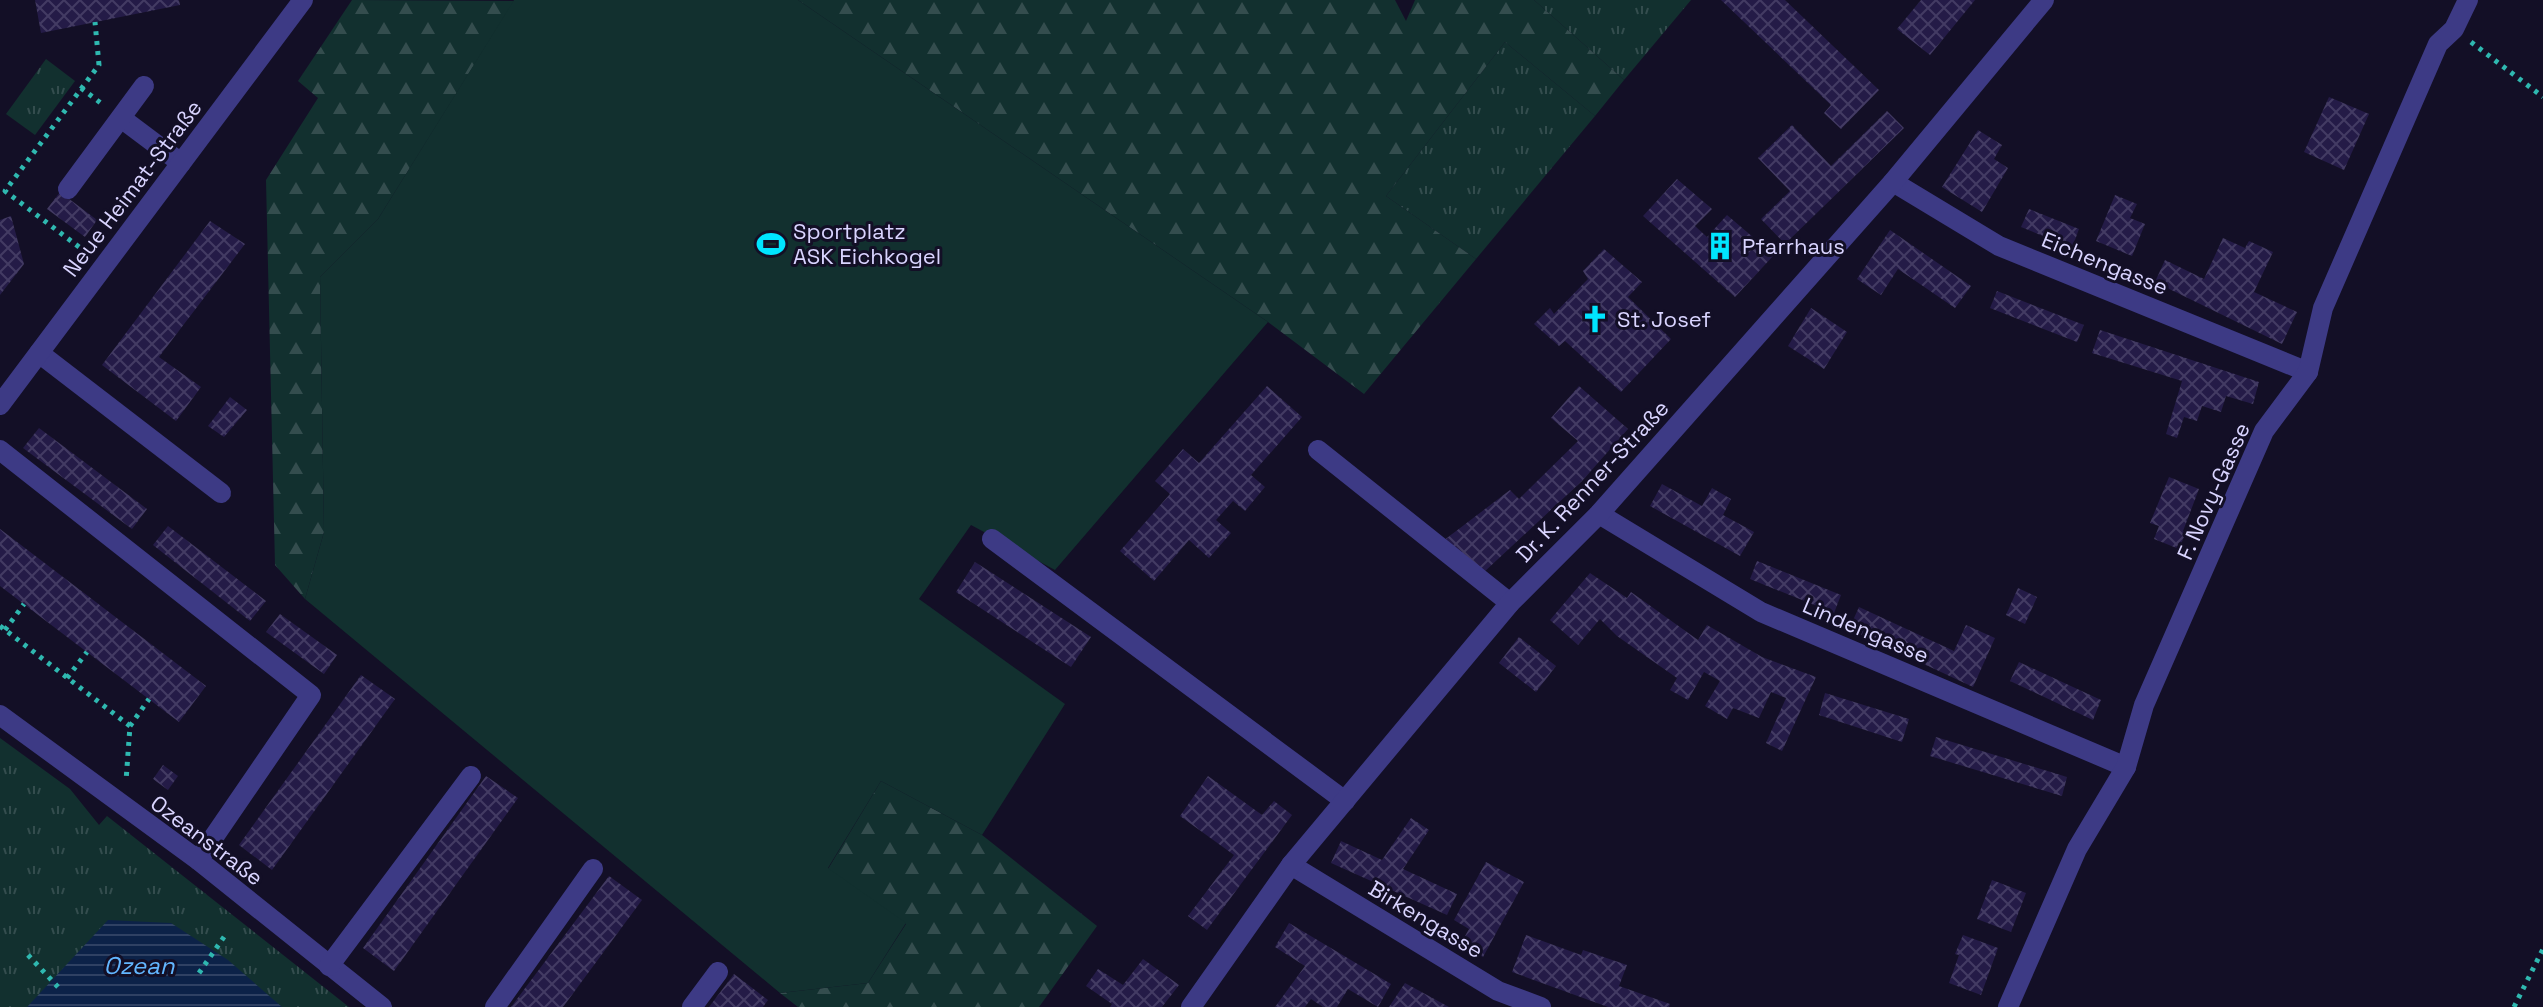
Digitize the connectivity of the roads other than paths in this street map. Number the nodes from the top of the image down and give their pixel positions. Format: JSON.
{"nodes":[{"id":1,"x":303,"y":0,"type":"edge"},
{"id":2,"x":2044,"y":0,"type":"edge"},
{"id":3,"x":2468,"y":0,"type":"edge"},
{"id":4,"x":144,"y":86,"type":"dead end"},
{"id":5,"x":121,"y":118,"type":"junction"},
{"id":6,"x":181,"y":163,"type":"junction"},
{"id":7,"x":1893,"y":182,"type":"junction"},
{"id":8,"x":68,"y":189,"type":"dead end"},
{"id":9,"x":39,"y":353,"type":"junction"},
{"id":10,"x":2308,"y":372,"type":"junction"},
{"id":11,"x":0,"y":405,"type":"edge"},
{"id":12,"x":0,"y":450,"type":"edge"},
{"id":13,"x":1318,"y":450,"type":"dead end"},
{"id":14,"x":221,"y":493,"type":"dead end"},
{"id":15,"x":1599,"y":514,"type":"junction"},
{"id":16,"x":992,"y":539,"type":"dead end"},
{"id":17,"x":1510,"y":603,"type":"junction"},
{"id":18,"x":0,"y":715,"type":"edge"},
{"id":19,"x":2126,"y":767,"type":"junction"},
{"id":20,"x":471,"y":776,"type":"dead end"},
{"id":21,"x":1345,"y":801,"type":"junction"},
{"id":22,"x":198,"y":860,"type":"junction"},
{"id":23,"x":1291,"y":865,"type":"junction"},
{"id":24,"x":593,"y":869,"type":"dead end"},
{"id":25,"x":329,"y":966,"type":"junction"},
{"id":26,"x":718,"y":972,"type":"dead end"},
{"id":27,"x":382,"y":1007,"type":"edge"},
{"id":28,"x":495,"y":1007,"type":"edge"},
{"id":29,"x":692,"y":1007,"type":"edge"},
{"id":30,"x":1191,"y":1007,"type":"edge"},
{"id":31,"x":1541,"y":1007,"type":"edge"},
{"id":32,"x":2008,"y":1007,"type":"edge"}],
"edges":[{"from":1,"to":6,"type":"street","name":"Neue Heimat-Straße"},
{"from":2,"to":7,"type":"street","name":"Dr. K. Renner-Straße"},
{"from":3,"to":10,"type":"street","name":"F. Novy-Gasse"},
{"from":4,"to":5,"type":"street"},
{"from":5,"to":6,"type":"street"},
{"from":5,"to":8,"type":"street"},
{"from":6,"to":9,"type":"street","name":"Neue Heimat-Straße"},
{"from":7,"to":10,"type":"street","name":"Eichengasse"},
{"from":7,"to":15,"type":"street","name":"Dr. K. Renner-Straße"},
{"from":9,"to":11,"type":"street","name":"Neue Heimat-Straße"},
{"from":9,"to":14,"type":"street"},
{"from":10,"to":19,"type":"street","name":"F. Novy-Gasse"},
{"from":12,"to":22,"type":"street"},
{"from":13,"to":17,"type":"street"},
{"from":15,"to":17,"type":"street","name":"Dr. K. Renner-Straße"},
{"from":15,"to":19,"type":"street","name":"Lindengasse"},
{"from":16,"to":21,"type":"street"},
{"from":17,"to":21,"type":"street","name":"Dr. K. Renner-Straße"},
{"from":18,"to":22,"type":"street","name":"Ozeanstraße"},
{"from":19,"to":32,"type":"street","name":"F. Novy-Gasse"},
{"from":20,"to":25,"type":"street"},
{"from":21,"to":23,"type":"street","name":"Dr. K. Renner-Straße"},
{"from":22,"to":25,"type":"street","name":"Ozeanstraße"},
{"from":23,"to":30,"type":"street","name":"Dr. K. Renner-Straße"},
{"from":23,"to":31,"type":"street","name":"Birkengasse"},
{"from":24,"to":28,"type":"street"},
{"from":25,"to":27,"type":"street","name":"Ozeanstraße"},
{"from":26,"to":29,"type":"street"}]}
